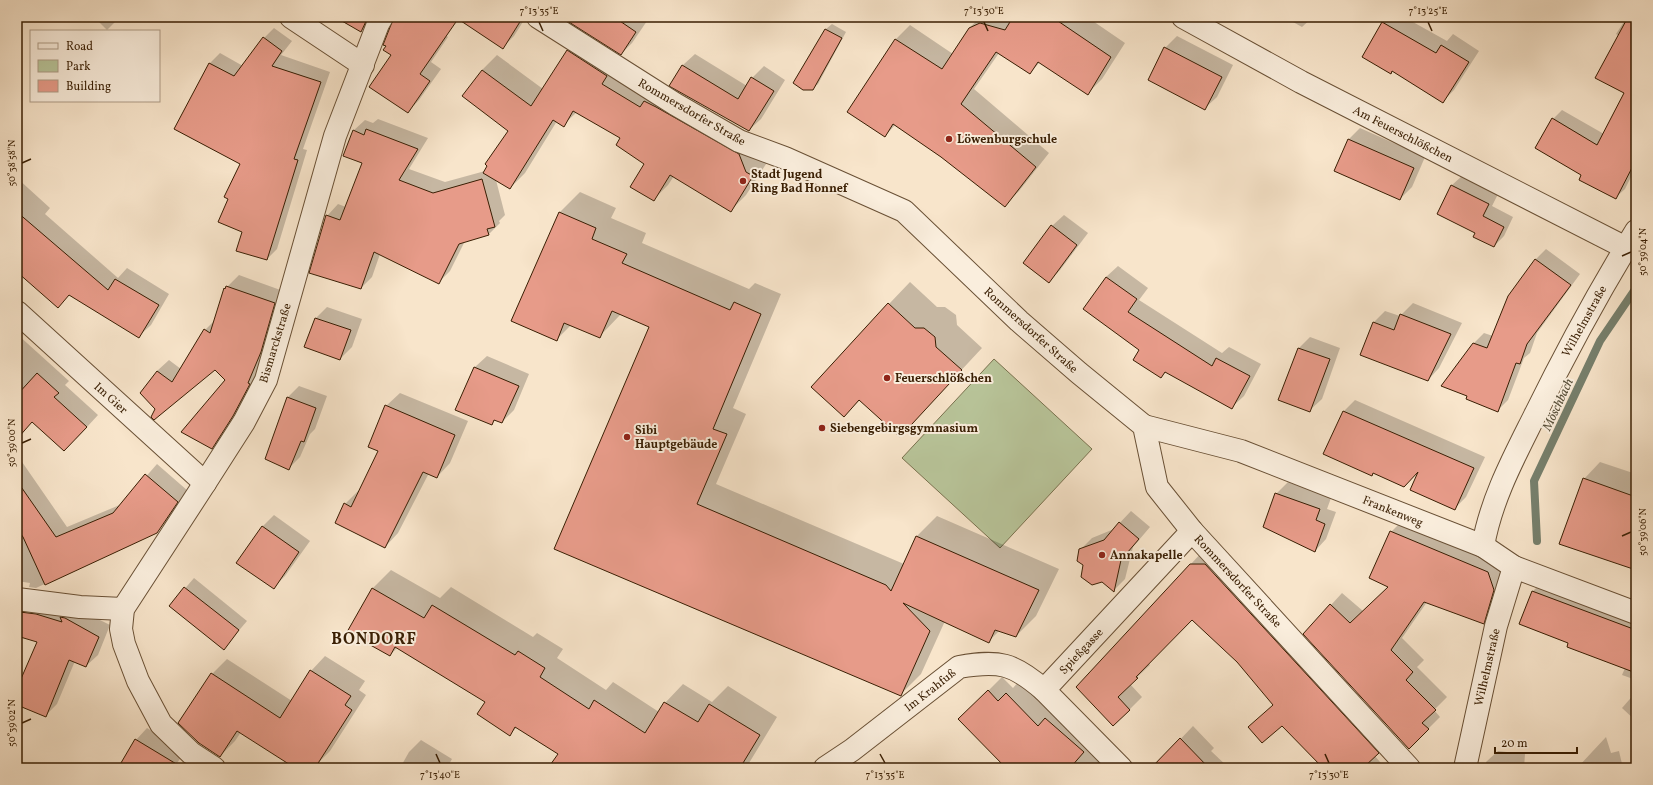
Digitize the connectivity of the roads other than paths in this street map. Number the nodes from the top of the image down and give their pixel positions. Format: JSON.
{"nodes":[{"id":1,"x":291,"y":17,"type":"edge"},
{"id":2,"x":382,"y":17,"type":"edge"},
{"id":3,"x":538,"y":17,"type":"edge"},
{"id":4,"x":1183,"y":17,"type":"edge"},
{"id":5,"x":363,"y":65,"type":"junction"},
{"id":6,"x":1631,"y":239,"type":"edge"},
{"id":7,"x":17,"y":312,"type":"edge"},
{"id":8,"x":1144,"y":426,"type":"junction"},
{"id":9,"x":205,"y":483,"type":"junction"},
{"id":10,"x":1192,"y":531,"type":"junction"},
{"id":11,"x":1483,"y":546,"type":"junction"},
{"id":12,"x":1514,"y":567,"type":"junction"},
{"id":13,"x":17,"y":599,"type":"edge"},
{"id":14,"x":123,"y":609,"type":"junction"},
{"id":15,"x":1636,"y":612,"type":"edge"},
{"id":16,"x":1044,"y":690,"type":"junction"},
{"id":17,"x":214,"y":768,"type":"edge"},
{"id":18,"x":825,"y":768,"type":"edge"},
{"id":19,"x":1121,"y":768,"type":"edge"},
{"id":20,"x":1410,"y":768,"type":"edge"},
{"id":21,"x":1465,"y":768,"type":"edge"}],
"edges":[{"from":1,"to":5,"type":"street"},
{"from":2,"to":5,"type":"street","name":"Bismarckstraße"},
{"from":3,"to":8,"type":"street","name":"Rommersdorfer Straße"},
{"from":4,"to":6,"type":"street","name":"Am Feuerschlößchen"},
{"from":5,"to":9,"type":"street","name":"Bismarckstraße"},
{"from":6,"to":11,"type":"street","name":"Wilhelmstraße"},
{"from":7,"to":9,"type":"street","name":"Im Gier"},
{"from":8,"to":10,"type":"street","name":"Rommersdorfer Straße"},
{"from":8,"to":11,"type":"street","name":"Frankenweg"},
{"from":9,"to":14,"type":"street","name":"Bismarckstraße"},
{"from":10,"to":16,"type":"street","name":"Spießgasse"},
{"from":10,"to":20,"type":"street","name":"Rommersdorfer Straße"},
{"from":11,"to":12,"type":"street","name":"Frankenweg"},
{"from":12,"to":15,"type":"street","name":"Frankenweg"},
{"from":12,"to":21,"type":"street","name":"Wilhelmstraße"},
{"from":13,"to":14,"type":"street"},
{"from":14,"to":17,"type":"street"},
{"from":16,"to":18,"type":"street","name":"Im Krahfuß"},
{"from":16,"to":19,"type":"street"}]}
